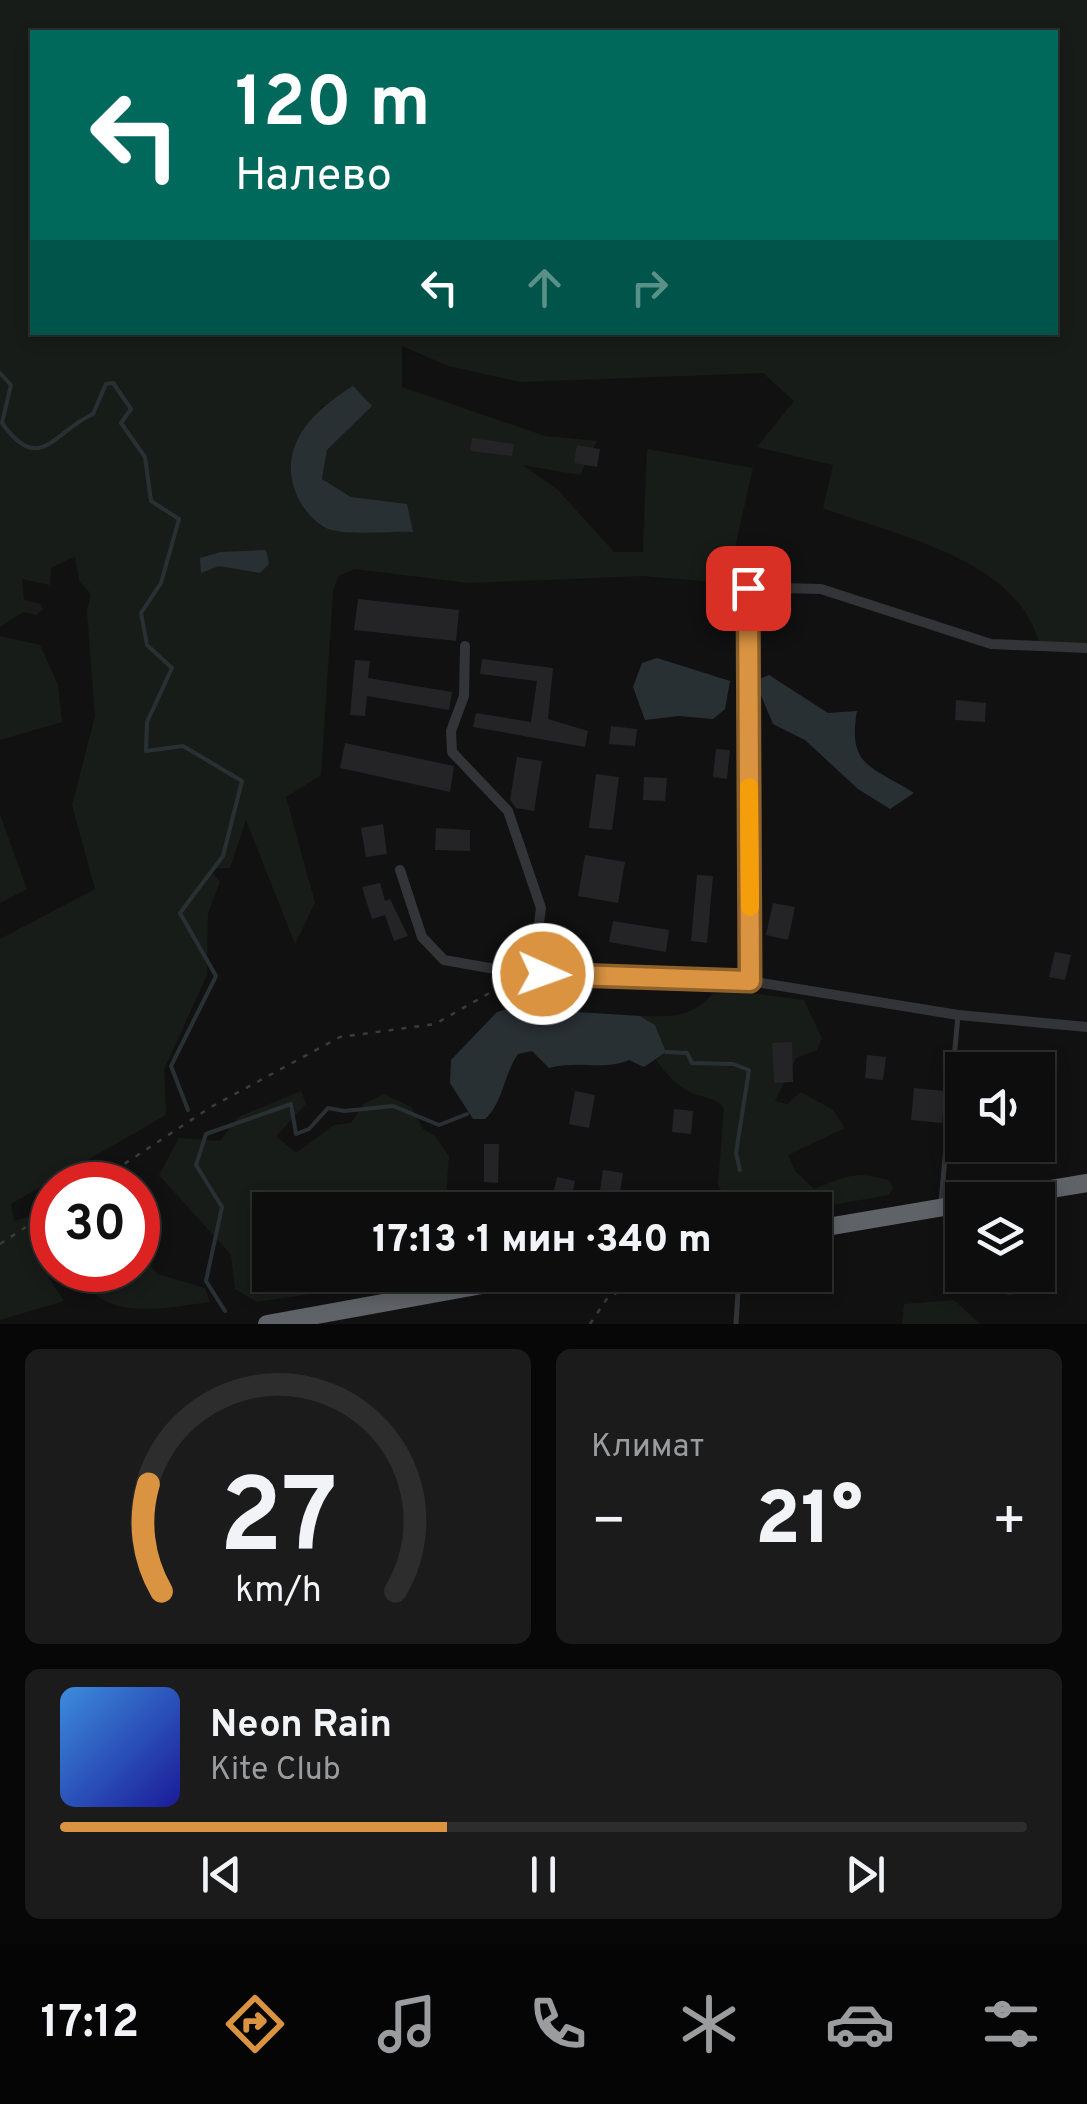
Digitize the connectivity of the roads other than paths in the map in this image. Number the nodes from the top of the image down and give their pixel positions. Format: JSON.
{"nodes":[{"id":1,"x":465,"y":646,"type":"dead end"},
{"id":2,"x":1087,"y":648,"type":"edge"},
{"id":3,"x":400,"y":870,"type":"dead end"},
{"id":4,"x":543,"y":974,"type":"junction"},
{"id":5,"x":750,"y":981,"type":"junction"},
{"id":6,"x":958,"y":1016,"type":"junction"},
{"id":7,"x":1087,"y":1026,"type":"edge"},
{"id":8,"x":1087,"y":1183,"type":"edge"},
{"id":9,"x":1055,"y":1188,"type":"edge"},
{"id":10,"x":945,"y":1207,"type":"edge"},
{"id":11,"x":940,"y":1208,"type":"junction"},
{"id":12,"x":832,"y":1225,"type":"edge"},
{"id":13,"x":443,"y":1292,"type":"edge"},
{"id":14,"x":738,"y":1292,"type":"edge"},
{"id":15,"x":267,"y":1324,"type":"edge"},
{"id":16,"x":736,"y":1324,"type":"edge"}],
"edges":[{"from":1,"to":4,"type":"street"},
{"from":2,"to":5,"type":"street"},
{"from":3,"to":4,"type":"street"},
{"from":4,"to":5,"type":"street"},
{"from":5,"to":6,"type":"street"},
{"from":6,"to":7,"type":"street"},
{"from":6,"to":11,"type":"lane"},
{"from":8,"to":9,"type":"highway"},
{"from":10,"to":11,"type":"highway"},
{"from":11,"to":12,"type":"highway"},
{"from":13,"to":15,"type":"highway"},
{"from":14,"to":16,"type":"lane"}]}
